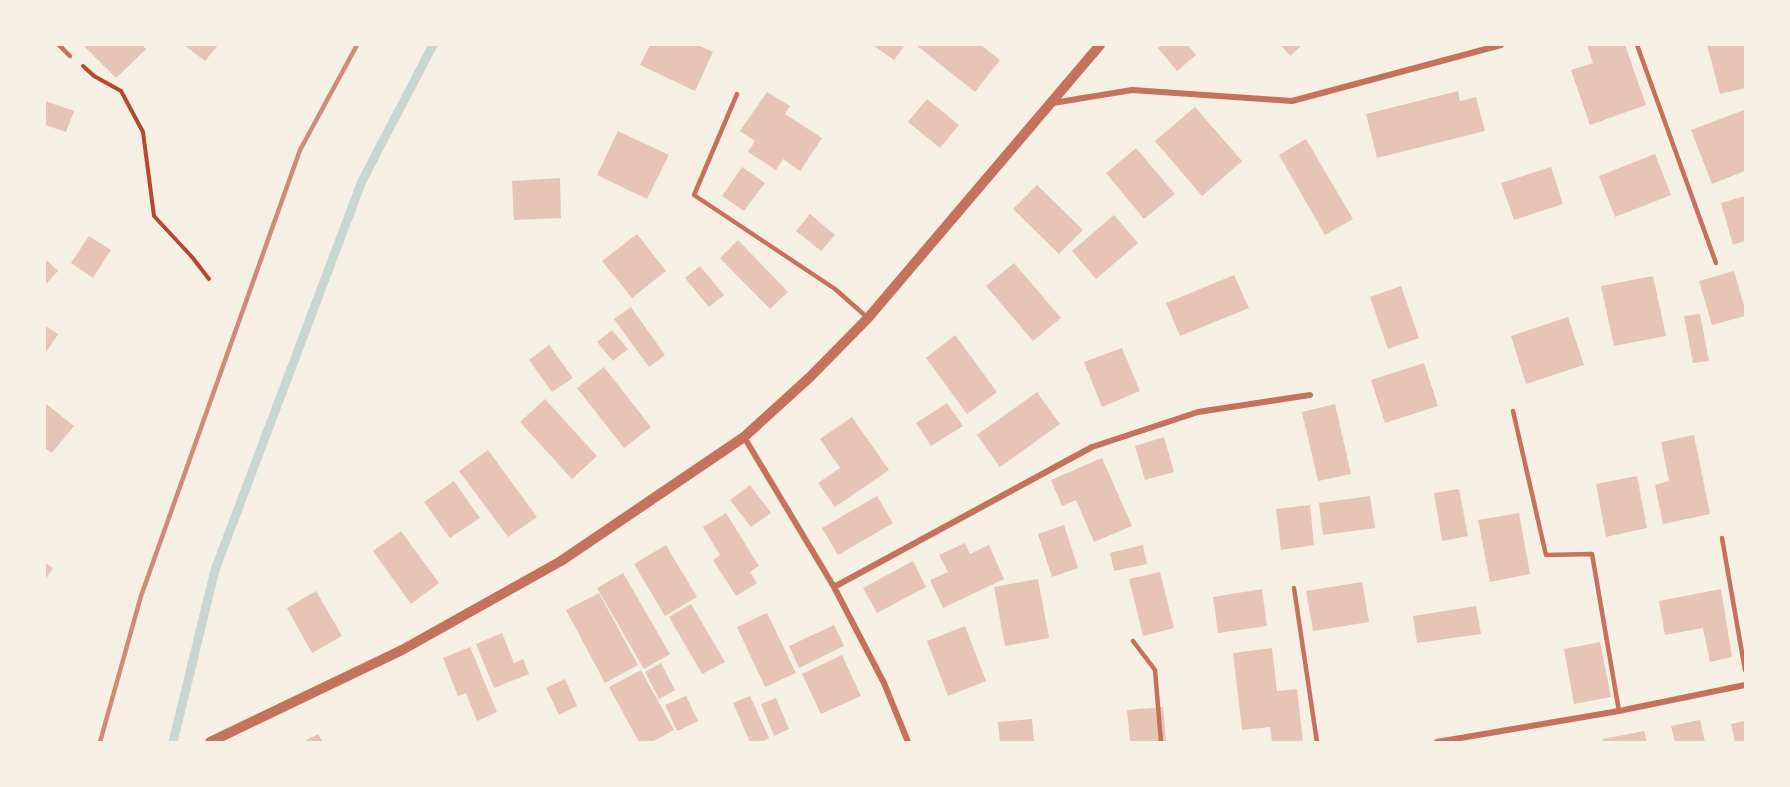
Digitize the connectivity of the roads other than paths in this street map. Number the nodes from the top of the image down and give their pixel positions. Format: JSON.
{"nodes":[{"id":1,"x":59,"y":45,"type":"edge"},
{"id":2,"x":1100,"y":45,"type":"edge"},
{"id":3,"x":1501,"y":45,"type":"edge"},
{"id":4,"x":1637,"y":45,"type":"edge"},
{"id":5,"x":70,"y":56,"type":"road end"},
{"id":6,"x":736,"y":94,"type":"dead end"},
{"id":7,"x":1049,"y":103,"type":"junction"},
{"id":8,"x":1716,"y":263,"type":"dead end"},
{"id":9,"x":868,"y":318,"type":"junction"},
{"id":10,"x":1310,"y":395,"type":"dead end"},
{"id":11,"x":1513,"y":411,"type":"dead end"},
{"id":12,"x":744,"y":437,"type":"junction"},
{"id":13,"x":1722,"y":538,"type":"dead end"},
{"id":14,"x":834,"y":587,"type":"junction"},
{"id":15,"x":1294,"y":588,"type":"dead end"},
{"id":16,"x":1133,"y":640,"type":"dead end"},
{"id":17,"x":1745,"y":670,"type":"edge"},
{"id":18,"x":1745,"y":685,"type":"edge"},
{"id":19,"x":1618,"y":711,"type":"junction"},
{"id":20,"x":213,"y":741,"type":"edge"},
{"id":21,"x":908,"y":742,"type":"edge"},
{"id":22,"x":1161,"y":742,"type":"edge"},
{"id":23,"x":1317,"y":742,"type":"edge"},
{"id":24,"x":1437,"y":742,"type":"edge"}],
"edges":[{"from":1,"to":5,"type":"lane"},
{"from":2,"to":7,"type":"street"},
{"from":3,"to":7,"type":"street"},
{"from":4,"to":8,"type":"lane"},
{"from":6,"to":9,"type":"lane"},
{"from":7,"to":9,"type":"street"},
{"from":9,"to":12,"type":"street"},
{"from":10,"to":14,"type":"street"},
{"from":11,"to":19,"type":"lane"},
{"from":12,"to":14,"type":"street"},
{"from":12,"to":20,"type":"street"},
{"from":13,"to":17,"type":"lane"},
{"from":14,"to":21,"type":"street"},
{"from":15,"to":23,"type":"lane"},
{"from":16,"to":22,"type":"lane"},
{"from":18,"to":19,"type":"street"},
{"from":19,"to":24,"type":"street"}]}
